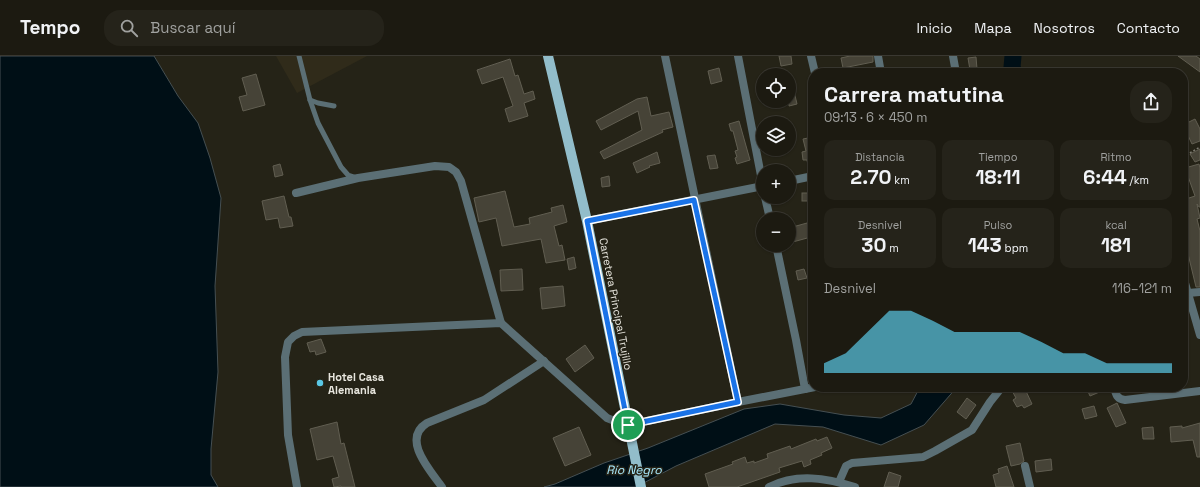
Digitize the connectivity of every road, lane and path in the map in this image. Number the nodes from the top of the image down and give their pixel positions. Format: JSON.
{"nodes":[{"id":1,"x":300,"y":56,"type":"edge"},
{"id":2,"x":548,"y":56,"type":"edge"},
{"id":3,"x":664,"y":56,"type":"edge"},
{"id":4,"x":738,"y":56,"type":"edge"},
{"id":5,"x":811,"y":56,"type":"edge"},
{"id":6,"x":878,"y":56,"type":"edge"},
{"id":7,"x":953,"y":56,"type":"edge"},
{"id":8,"x":814,"y":68,"type":"edge"},
{"id":9,"x":880,"y":68,"type":"edge"},
{"id":10,"x":955,"y":68,"type":"edge"},
{"id":11,"x":310,"y":100,"type":"junction"},
{"id":12,"x":334,"y":106,"type":"dead end"},
{"id":13,"x":1200,"y":147,"type":"edge"},
{"id":14,"x":1188,"y":154,"type":"edge"},
{"id":15,"x":759,"y":164,"type":"edge"},
{"id":16,"x":808,"y":177,"type":"edge"},
{"id":17,"x":358,"y":178,"type":"junction"},
{"id":18,"x":796,"y":180,"type":"edge"},
{"id":19,"x":756,"y":187,"type":"edge"},
{"id":20,"x":296,"y":193,"type":"dead end"},
{"id":21,"x":694,"y":200,"type":"junction"},
{"id":22,"x":587,"y":221,"type":"junction"},
{"id":23,"x":777,"y":252,"type":"edge"},
{"id":24,"x":1200,"y":292,"type":"edge"},
{"id":25,"x":1188,"y":293,"type":"joint"},
{"id":26,"x":501,"y":323,"type":"junction"},
{"id":27,"x":1200,"y":335,"type":"edge"},
{"id":28,"x":544,"y":361,"type":"junction"},
{"id":29,"x":808,"y":388,"type":"edge"},
{"id":30,"x":805,"y":389,"type":"junction"},
{"id":31,"x":1200,"y":390,"type":"edge"},
{"id":32,"x":998,"y":392,"type":"edge"},
{"id":33,"x":1116,"y":392,"type":"edge"},
{"id":34,"x":1185,"y":392,"type":"edge"},
{"id":35,"x":1188,"y":392,"type":"edge"},
{"id":36,"x":738,"y":402,"type":"junction"},
{"id":37,"x":628,"y":425,"type":"junction"},
{"id":38,"x":1025,"y":466,"type":"dead end"},
{"id":39,"x":838,"y":482,"type":"junction"},
{"id":40,"x":825,"y":483,"type":"edge"},
{"id":41,"x":297,"y":487,"type":"edge"},
{"id":42,"x":442,"y":487,"type":"edge"},
{"id":43,"x":641,"y":487,"type":"edge"},
{"id":44,"x":769,"y":487,"type":"edge"},
{"id":45,"x":855,"y":487,"type":"edge"},
{"id":46,"x":1030,"y":487,"type":"edge"}],
"edges":[{"from":1,"to":11,"type":"lane"},
{"from":2,"to":22,"type":"main road","name":"Carretera Principal Trujillo"},
{"from":3,"to":21,"type":"street"},
{"from":4,"to":15,"type":"street"},
{"from":5,"to":8,"type":"street"},
{"from":6,"to":9,"type":"street"},
{"from":7,"to":10,"type":"street"},
{"from":11,"to":12,"type":"lane"},
{"from":11,"to":17,"type":"lane"},
{"from":13,"to":14,"type":"path"},
{"from":16,"to":18,"type":"street"},
{"from":17,"to":20,"type":"street"},
{"from":17,"to":26,"type":"street"},
{"from":19,"to":21,"type":"street"},
{"from":21,"to":22,"type":"street"},
{"from":21,"to":36,"type":"street"},
{"from":22,"to":37,"type":"main road","name":"Carretera Principal Trujillo"},
{"from":23,"to":30,"type":"street"},
{"from":24,"to":25,"type":"street"},
{"from":25,"to":27,"type":"street"},
{"from":26,"to":28,"type":"street"},
{"from":26,"to":41,"type":"street"},
{"from":28,"to":37,"type":"street"},
{"from":28,"to":42,"type":"street"},
{"from":29,"to":30,"type":"street"},
{"from":30,"to":36,"type":"street"},
{"from":31,"to":35,"type":"street"},
{"from":32,"to":39,"type":"street"},
{"from":33,"to":34,"type":"street"},
{"from":36,"to":37,"type":"street"},
{"from":37,"to":43,"type":"main road","name":"Carretera Principal Trujillo"},
{"from":38,"to":46,"type":"street"},
{"from":39,"to":40,"type":"street"},
{"from":39,"to":45,"type":"street"},
{"from":40,"to":44,"type":"street"}]}
